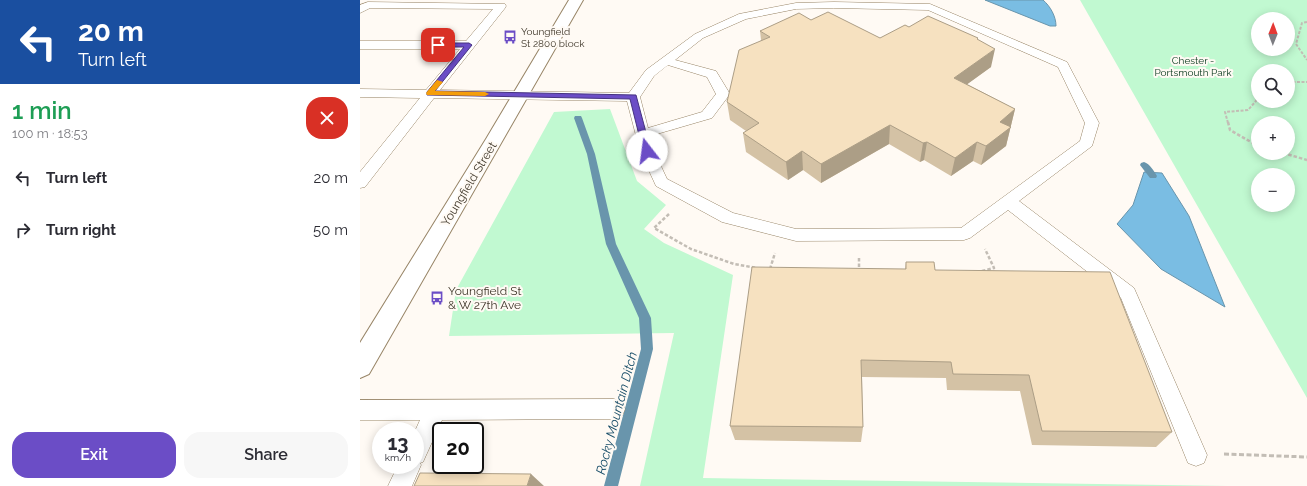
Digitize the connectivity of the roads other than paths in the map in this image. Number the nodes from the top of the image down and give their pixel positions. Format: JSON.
{"nodes":[{"id":1,"x":576,"y":0,"type":"edge"},
{"id":2,"x":360,"y":10,"type":"edge"},
{"id":3,"x":360,"y":45,"type":"edge"},
{"id":4,"x":469,"y":45,"type":"junction"},
{"id":5,"x":666,"y":61,"type":"junction"},
{"id":6,"x":360,"y":93,"type":"edge"},
{"id":7,"x":430,"y":93,"type":"junction"},
{"id":8,"x":521,"y":94,"type":"junction"},
{"id":9,"x":633,"y":97,"type":"junction"},
{"id":10,"x":643,"y":134,"type":"junction"},
{"id":11,"x":360,"y":183,"type":"edge"},
{"id":12,"x":1008,"y":201,"type":"junction"},
{"id":13,"x":360,"y":366,"type":"edge"},
{"id":14,"x":614,"y":409,"type":"dead end"},
{"id":15,"x":360,"y":410,"type":"edge"},
{"id":16,"x":436,"y":410,"type":"junction"},
{"id":17,"x":424,"y":435,"type":"edge"},
{"id":18,"x":1196,"y":455,"type":"road end"},
{"id":19,"x":406,"y":474,"type":"edge"},
{"id":20,"x":400,"y":486,"type":"edge"}],
"edges":[{"from":1,"to":8,"type":"street","name":"Youngfield Street"},
{"from":2,"to":4,"type":"lane"},
{"from":3,"to":4,"type":"lane"},
{"from":4,"to":7,"type":"lane"},
{"from":5,"to":9,"type":"lane"},
{"from":5,"to":10,"type":"lane"},
{"from":5,"to":12,"type":"lane"},
{"from":6,"to":7,"type":"lane"},
{"from":7,"to":8,"type":"lane"},
{"from":7,"to":11,"type":"lane"},
{"from":8,"to":9,"type":"lane"},
{"from":8,"to":13,"type":"street","name":"Youngfield Street"},
{"from":9,"to":10,"type":"lane"},
{"from":10,"to":12,"type":"lane"},
{"from":12,"to":18,"type":"lane"},
{"from":14,"to":16,"type":"lane"},
{"from":15,"to":16,"type":"lane"},
{"from":16,"to":17,"type":"lane"},
{"from":19,"to":20,"type":"lane"}]}
